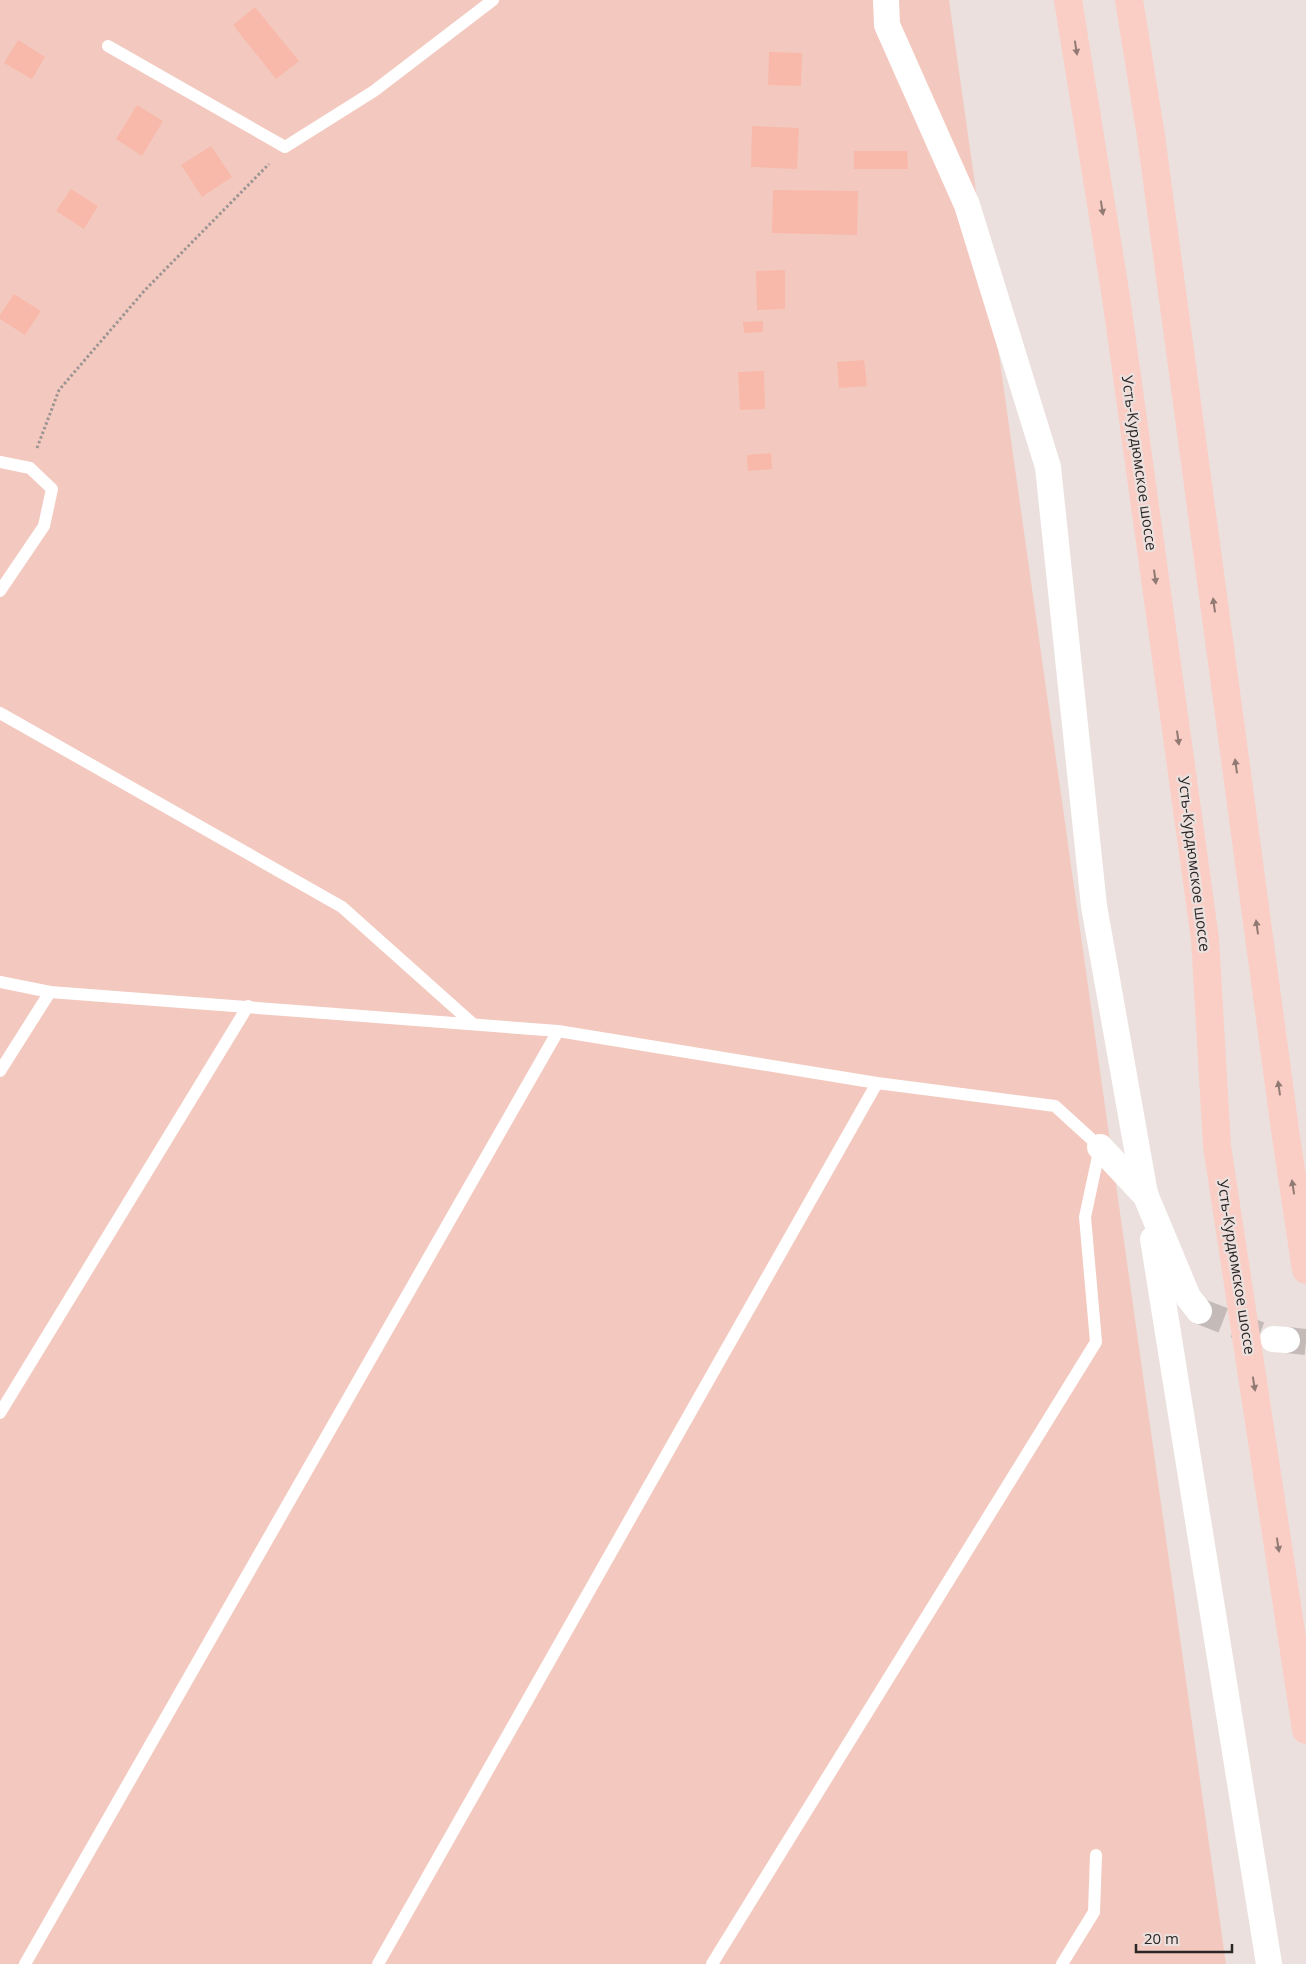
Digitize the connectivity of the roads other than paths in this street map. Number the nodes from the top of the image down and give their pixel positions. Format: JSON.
{"nodes":[{"id":1,"x":493,"y":0,"type":"edge"},
{"id":2,"x":874,"y":0,"type":"edge"},
{"id":3,"x":1068,"y":0,"type":"edge"},
{"id":4,"x":1129,"y":0,"type":"edge"},
{"id":5,"x":886,"y":12,"type":"edge"},
{"id":6,"x":108,"y":46,"type":"dead end"},
{"id":7,"x":0,"y":462,"type":"edge"},
{"id":8,"x":0,"y":591,"type":"edge"},
{"id":9,"x":0,"y":713,"type":"edge"},
{"id":10,"x":0,"y":982,"type":"edge"},
{"id":11,"x":50,"y":992,"type":"junction"},
{"id":12,"x":248,"y":1006,"type":"junction"},
{"id":13,"x":473,"y":1024,"type":"junction"},
{"id":14,"x":558,"y":1031,"type":"junction"},
{"id":15,"x":0,"y":1071,"type":"edge"},
{"id":16,"x":876,"y":1083,"type":"junction"},
{"id":17,"x":1100,"y":1147,"type":"junction"},
{"id":18,"x":1145,"y":1194,"type":"junction"},
{"id":19,"x":1306,"y":1270,"type":"edge"},
{"id":20,"x":1199,"y":1311,"type":"tunnel mouth"},
{"id":21,"x":0,"y":1413,"type":"edge"},
{"id":22,"x":1306,"y":1730,"type":"edge"},
{"id":23,"x":1096,"y":1855,"type":"dead end"},
{"id":24,"x":25,"y":1964,"type":"edge"},
{"id":25,"x":378,"y":1964,"type":"edge"},
{"id":26,"x":712,"y":1964,"type":"edge"},
{"id":27,"x":1062,"y":1964,"type":"edge"},
{"id":28,"x":1269,"y":1964,"type":"edge"}],
"edges":[{"from":1,"to":6,"type":"lane"},
{"from":2,"to":5,"type":"lane"},
{"from":3,"to":22,"type":"main road","name":"Усть-Курдюмское шоссе","one_way":true},
{"from":19,"to":4,"type":"main road","one_way":true},
{"from":5,"to":18,"type":"street"},
{"from":7,"to":8,"type":"lane"},
{"from":9,"to":13,"type":"lane"},
{"from":10,"to":11,"type":"lane"},
{"from":11,"to":12,"type":"lane"},
{"from":11,"to":15,"type":"lane"},
{"from":12,"to":13,"type":"lane"},
{"from":12,"to":21,"type":"lane"},
{"from":13,"to":14,"type":"lane"},
{"from":14,"to":16,"type":"lane"},
{"from":14,"to":24,"type":"lane"},
{"from":16,"to":17,"type":"lane"},
{"from":16,"to":25,"type":"lane"},
{"from":17,"to":18,"type":"street"},
{"from":17,"to":26,"type":"lane"},
{"from":18,"to":20,"type":"street"},
{"from":18,"to":28,"type":"street"},
{"from":23,"to":27,"type":"lane"}]}
